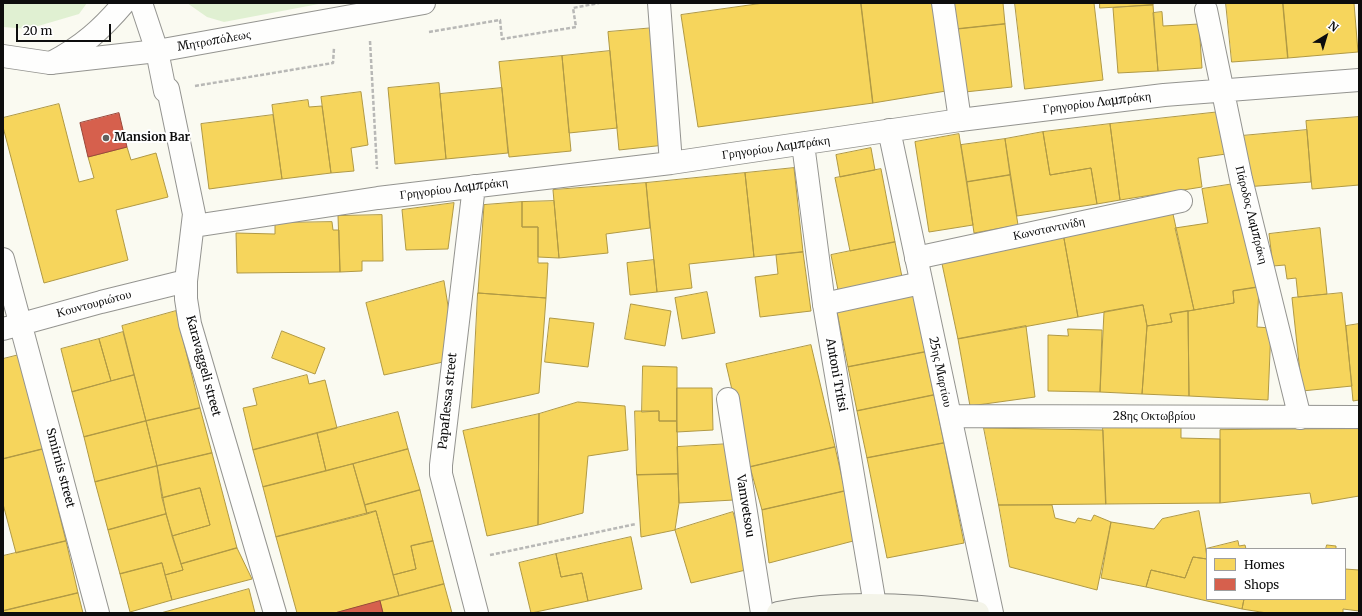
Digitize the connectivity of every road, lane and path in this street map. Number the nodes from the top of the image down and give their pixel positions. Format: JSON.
{"nodes":[{"id":1,"x":124,"y":3,"type":"edge"},
{"id":2,"x":141,"y":3,"type":"edge"},
{"id":3,"x":424,"y":3,"type":"edge"},
{"id":4,"x":599,"y":3,"type":"edge"},
{"id":5,"x":659,"y":3,"type":"edge"},
{"id":6,"x":943,"y":3,"type":"edge"},
{"id":7,"x":369,"y":9,"type":"edge"},
{"id":8,"x":1206,"y":10,"type":"dead end"},
{"id":9,"x":424,"y":33,"type":"dead end"},
{"id":10,"x":378,"y":41,"type":"dead end"},
{"id":11,"x":370,"y":42,"type":"junction"},
{"id":12,"x":363,"y":44,"type":"dead end"},
{"id":13,"x":340,"y":47,"type":"dead end"},
{"id":14,"x":157,"y":51,"type":"junction"},
{"id":15,"x":3,"y":56,"type":"edge"},
{"id":16,"x":50,"y":63,"type":"junction"},
{"id":17,"x":1359,"y":80,"type":"edge"},
{"id":18,"x":165,"y":91,"type":"junction"},
{"id":19,"x":1223,"y":91,"type":"junction"},
{"id":20,"x":960,"y":120,"type":"junction"},
{"id":21,"x":889,"y":130,"type":"junction"},
{"id":22,"x":803,"y":144,"type":"junction"},
{"id":23,"x":672,"y":163,"type":"junction"},
{"id":24,"x":474,"y":186,"type":"junction"},
{"id":25,"x":378,"y":198,"type":"junction"},
{"id":26,"x":1182,"y":201,"type":"dead end"},
{"id":27,"x":194,"y":226,"type":"junction"},
{"id":28,"x":916,"y":258,"type":"junction"},
{"id":29,"x":3,"y":259,"type":"edge"},
{"id":30,"x":186,"y":281,"type":"junction"},
{"id":31,"x":921,"y":283,"type":"junction"},
{"id":32,"x":824,"y":304,"type":"junction"},
{"id":33,"x":12,"y":326,"type":"edge"},
{"id":34,"x":728,"y":399,"type":"dead end"},
{"id":35,"x":950,"y":416,"type":"junction"},
{"id":36,"x":1359,"y":417,"type":"edge"},
{"id":37,"x":1300,"y":418,"type":"junction"},
{"id":38,"x":636,"y":524,"type":"dead end"},
{"id":39,"x":488,"y":555,"type":"dead end"},
{"id":40,"x":875,"y":605,"type":"junction"},
{"id":41,"x":907,"y":610,"type":"edge"},
{"id":42,"x":98,"y":613,"type":"edge"},
{"id":43,"x":275,"y":613,"type":"edge"},
{"id":44,"x":477,"y":613,"type":"edge"},
{"id":45,"x":762,"y":613,"type":"edge"},
{"id":46,"x":778,"y":613,"type":"edge"},
{"id":47,"x":978,"y":613,"type":"edge"},
{"id":48,"x":992,"y":613,"type":"edge"}],
"edges":[{"from":1,"to":16,"type":"street"},
{"from":2,"to":14,"type":"street","name":"Karavaggeli street"},
{"from":3,"to":7,"type":"street","name":"Μητροπόλεως"},
{"from":4,"to":9,"type":"path"},
{"from":5,"to":23,"type":"street"},
{"from":6,"to":20,"type":"street"},
{"from":7,"to":11,"type":"path"},
{"from":7,"to":14,"type":"street","name":"Μητροπόλεως"},
{"from":8,"to":19,"type":"street","name":"Πάροδος Λαμπράκη"},
{"from":10,"to":11,"type":"path"},
{"from":11,"to":12,"type":"path"},
{"from":11,"to":25,"type":"path"},
{"from":13,"to":18,"type":"path"},
{"from":14,"to":16,"type":"street","name":"Μητροπόλεως"},
{"from":14,"to":18,"type":"street","name":"Karavaggeli street"},
{"from":15,"to":16,"type":"street","name":"Μητροπόλεως"},
{"from":17,"to":19,"type":"street","name":"Γρηγορίου Λαμπράκη"},
{"from":18,"to":27,"type":"street","name":"Karavaggeli street"},
{"from":19,"to":20,"type":"street","name":"Γρηγορίου Λαμπράκη"},
{"from":19,"to":37,"type":"street","name":"Πάροδος Λαμπράκη"},
{"from":20,"to":21,"type":"street","name":"Γρηγορίου Λαμπράκη"},
{"from":21,"to":22,"type":"street","name":"Γρηγορίου Λαμπράκη"},
{"from":21,"to":28,"type":"street","name":"25ης Μαρτίου"},
{"from":22,"to":23,"type":"street","name":"Γρηγορίου Λαμπράκη"},
{"from":22,"to":32,"type":"street","name":"Antoni Tritsi"},
{"from":23,"to":24,"type":"street","name":"Γρηγορίου Λαμπράκη"},
{"from":24,"to":25,"type":"street","name":"Γρηγορίου Λαμπράκη"},
{"from":24,"to":44,"type":"street","name":"Papaflessa street"},
{"from":25,"to":27,"type":"street","name":"Γρηγορίου Λαμπράκη"},
{"from":26,"to":28,"type":"street","name":"Κωνσταντινίδη"},
{"from":27,"to":30,"type":"street","name":"Karavaggeli street"},
{"from":28,"to":31,"type":"street","name":"25ης Μαρτίου"},
{"from":29,"to":33,"type":"street","name":"Smirnis street"},
{"from":30,"to":33,"type":"street","name":"Κουντουριώτου"},
{"from":30,"to":43,"type":"street","name":"Karavaggeli street"},
{"from":31,"to":32,"type":"street"},
{"from":31,"to":35,"type":"street","name":"25ης Μαρτίου"},
{"from":32,"to":40,"type":"street","name":"Antoni Tritsi"},
{"from":33,"to":42,"type":"street","name":"Smirnis street"},
{"from":34,"to":45,"type":"street","name":"Vamvetsou"},
{"from":35,"to":37,"type":"street","name":"28ης Οκτωβρίου"},
{"from":35,"to":48,"type":"street","name":"25ης Μαρτίου"},
{"from":36,"to":37,"type":"street","name":"28ης Οκτωβρίου"},
{"from":38,"to":39,"type":"path"},
{"from":40,"to":41,"type":"main road"},
{"from":40,"to":46,"type":"main road"},
{"from":41,"to":47,"type":"main road"}]}
